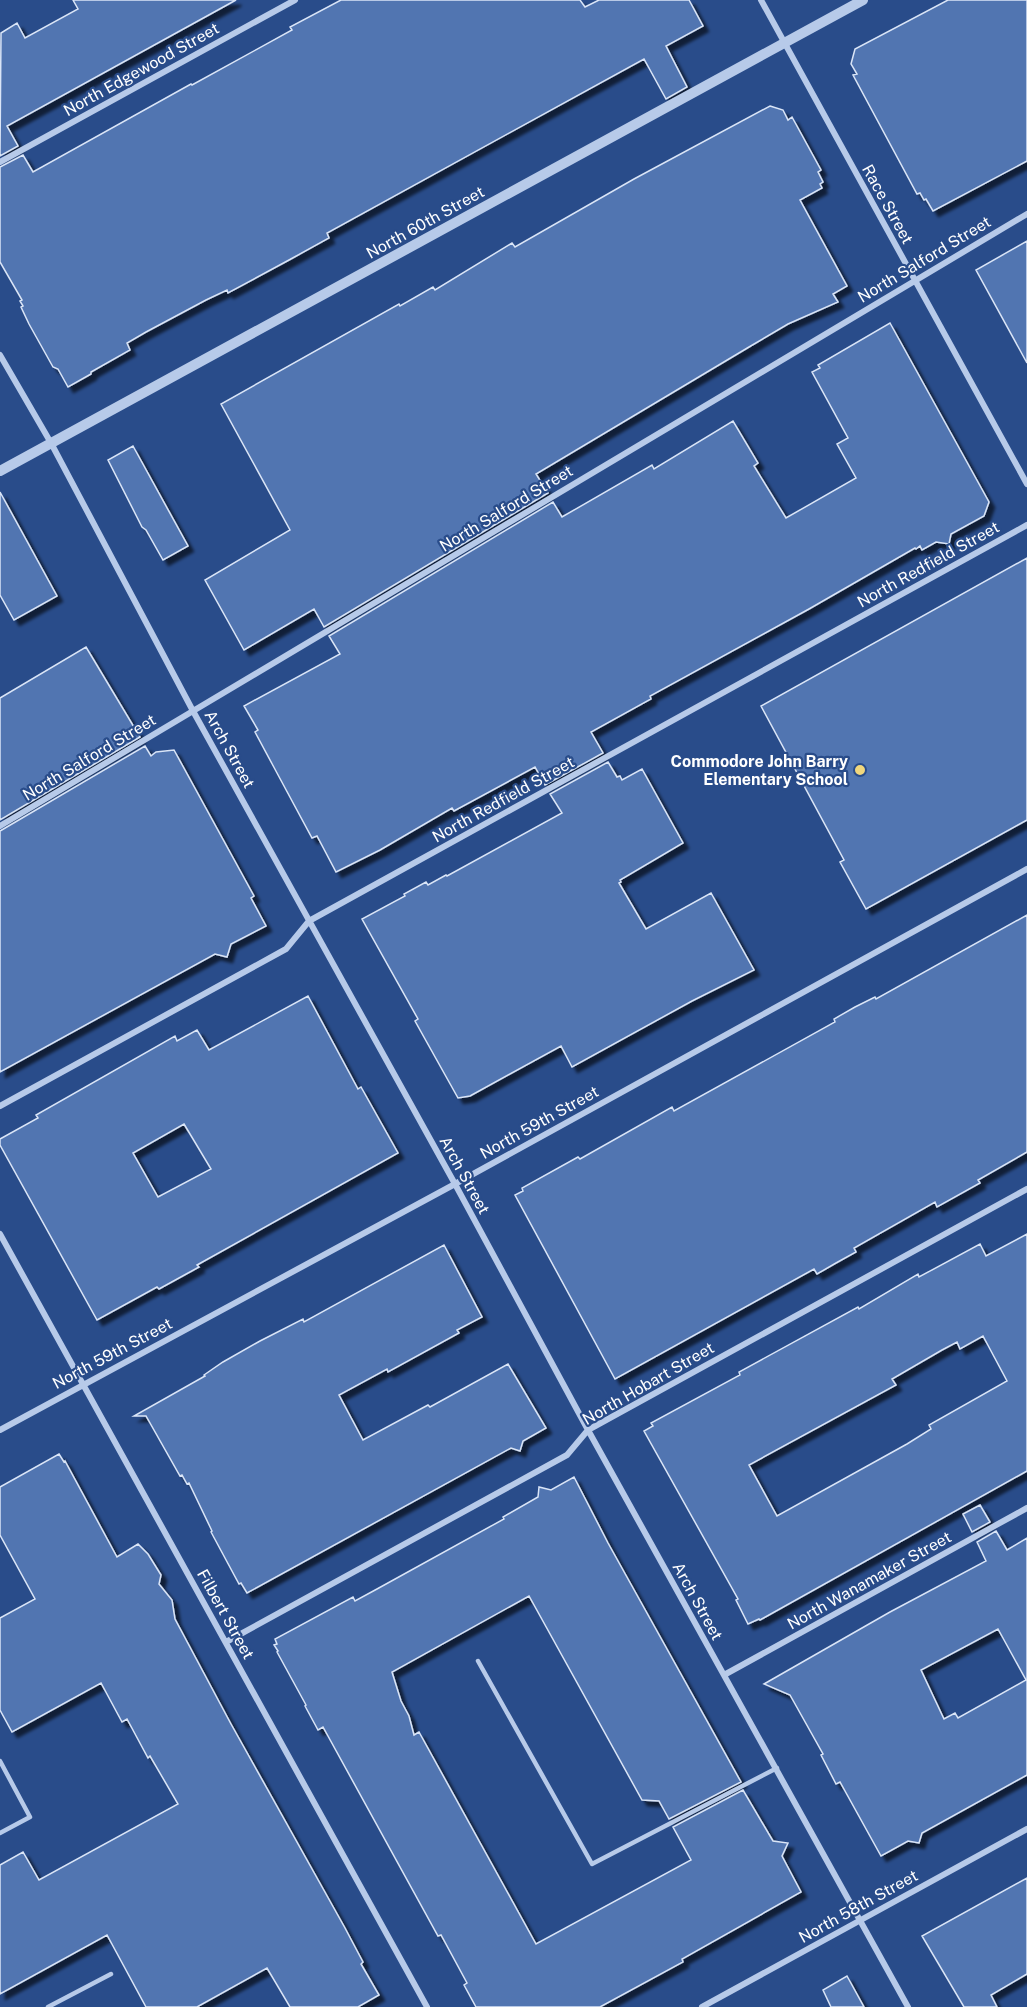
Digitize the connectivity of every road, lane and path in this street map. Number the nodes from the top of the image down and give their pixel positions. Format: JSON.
{"nodes":[{"id":1,"x":295,"y":0,"type":"edge"},
{"id":2,"x":760,"y":0,"type":"edge"},
{"id":3,"x":863,"y":0,"type":"edge"},
{"id":4,"x":784,"y":43,"type":"junction"},
{"id":5,"x":0,"y":162,"type":"edge"},
{"id":6,"x":1027,"y":214,"type":"edge"},
{"id":7,"x":915,"y":280,"type":"junction"},
{"id":8,"x":0,"y":355,"type":"edge"},
{"id":9,"x":51,"y":443,"type":"junction"},
{"id":10,"x":0,"y":471,"type":"edge"},
{"id":11,"x":1027,"y":484,"type":"edge"},
{"id":12,"x":1027,"y":525,"type":"edge"},
{"id":13,"x":193,"y":711,"type":"junction"},
{"id":14,"x":0,"y":826,"type":"edge"},
{"id":15,"x":1027,"y":868,"type":"edge"},
{"id":16,"x":309,"y":921,"type":"junction"},
{"id":17,"x":0,"y":1106,"type":"edge"},
{"id":18,"x":455,"y":1184,"type":"junction"},
{"id":19,"x":1027,"y":1188,"type":"edge"},
{"id":20,"x":0,"y":1234,"type":"edge"},
{"id":21,"x":83,"y":1384,"type":"junction"},
{"id":22,"x":0,"y":1430,"type":"edge"},
{"id":23,"x":588,"y":1430,"type":"junction"},
{"id":24,"x":1027,"y":1508,"type":"edge"},
{"id":25,"x":226,"y":1642,"type":"junction"},
{"id":26,"x":478,"y":1661,"type":"dead end"},
{"id":27,"x":724,"y":1675,"type":"junction"},
{"id":28,"x":0,"y":1761,"type":"edge"},
{"id":29,"x":777,"y":1768,"type":"junction"},
{"id":30,"x":1027,"y":1829,"type":"edge"},
{"id":31,"x":0,"y":1833,"type":"edge"},
{"id":32,"x":861,"y":1920,"type":"junction"},
{"id":33,"x":111,"y":1974,"type":"dead end"},
{"id":34,"x":48,"y":2007,"type":"edge"},
{"id":35,"x":427,"y":2007,"type":"edge"},
{"id":36,"x":702,"y":2007,"type":"edge"},
{"id":37,"x":908,"y":2007,"type":"edge"}],
"edges":[{"from":1,"to":5,"type":"street","name":"North Edgewood Street"},
{"from":2,"to":4,"type":"street","name":"Race Street"},
{"from":3,"to":4,"type":"street","name":"North 60th Street"},
{"from":4,"to":7,"type":"street","name":"Race Street"},
{"from":4,"to":9,"type":"street","name":"North 60th Street"},
{"from":6,"to":7,"type":"street","name":"North Salford Street"},
{"from":7,"to":11,"type":"street","name":"Race Street"},
{"from":7,"to":13,"type":"street","name":"North Salford Street"},
{"from":8,"to":9,"type":"street","name":"Arch Street"},
{"from":9,"to":10,"type":"street","name":"North 60th Street"},
{"from":9,"to":13,"type":"street","name":"Arch Street"},
{"from":12,"to":16,"type":"street","name":"North Redfield Street"},
{"from":13,"to":14,"type":"street","name":"North Salford Street"},
{"from":13,"to":16,"type":"street","name":"Arch Street"},
{"from":15,"to":18,"type":"street","name":"North 59th Street"},
{"from":16,"to":17,"type":"street","name":"North Redfield Street"},
{"from":16,"to":18,"type":"street","name":"Arch Street"},
{"from":18,"to":21,"type":"street","name":"North 59th Street"},
{"from":18,"to":23,"type":"street","name":"Arch Street"},
{"from":19,"to":23,"type":"street","name":"North Hobart Street"},
{"from":20,"to":21,"type":"street","name":"Filbert Street"},
{"from":21,"to":22,"type":"street","name":"North 59th Street"},
{"from":21,"to":25,"type":"street","name":"Filbert Street"},
{"from":23,"to":25,"type":"street","name":"North Hobart Street"},
{"from":23,"to":27,"type":"street","name":"Arch Street"},
{"from":24,"to":27,"type":"street","name":"North Wanamaker Street"},
{"from":25,"to":35,"type":"street","name":"Filbert Street"},
{"from":26,"to":29,"type":"lane"},
{"from":27,"to":29,"type":"street","name":"Arch Street"},
{"from":28,"to":31,"type":"lane"},
{"from":29,"to":32,"type":"street","name":"Arch Street"},
{"from":30,"to":32,"type":"street","name":"North 58th Street"},
{"from":32,"to":36,"type":"street","name":"North 58th Street"},
{"from":32,"to":37,"type":"street","name":"Arch Street"},
{"from":33,"to":34,"type":"lane"}]}
